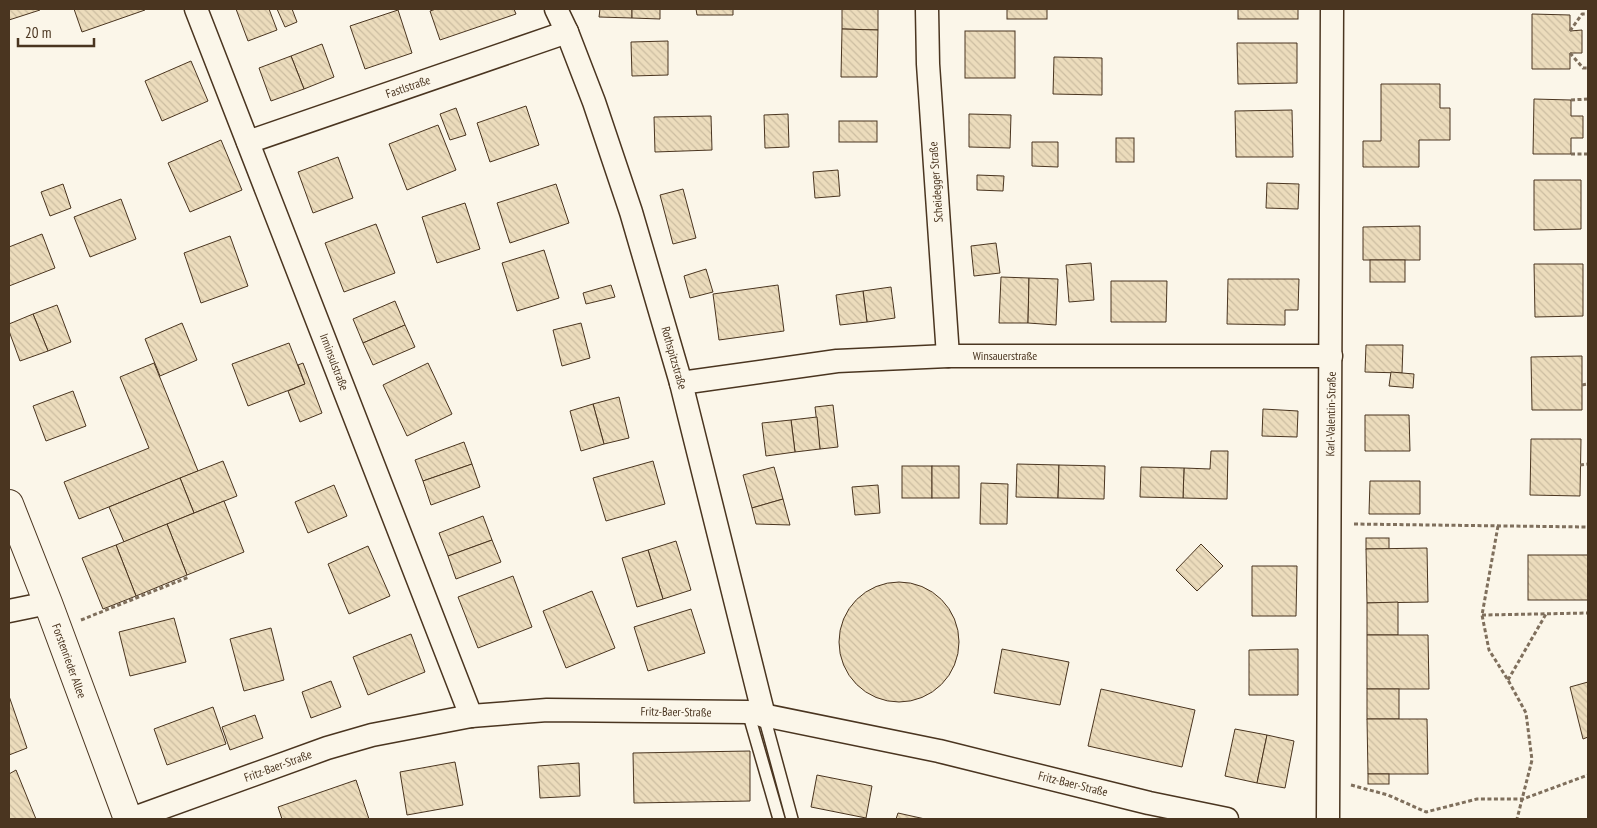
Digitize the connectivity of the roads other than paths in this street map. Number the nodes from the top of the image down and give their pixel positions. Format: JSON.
{"nodes":[{"id":1,"x":196,"y":9,"type":"edge"},
{"id":2,"x":556,"y":9,"type":"edge"},
{"id":3,"x":927,"y":9,"type":"edge"},
{"id":4,"x":1332,"y":9,"type":"edge"},
{"id":5,"x":567,"y":32,"type":"junction"},
{"id":6,"x":248,"y":142,"type":"junction"},
{"id":7,"x":948,"y":356,"type":"junction"},
{"id":8,"x":1331,"y":356,"type":"junction"},
{"id":9,"x":681,"y":382,"type":"junction"},
{"id":10,"x":9,"y":504,"type":"edge"},
{"id":11,"x":48,"y":603,"type":"junction"},
{"id":12,"x":9,"y":611,"type":"edge"},
{"id":13,"x":756,"y":714,"type":"junction"},
{"id":14,"x":471,"y":716,"type":"junction"},
{"id":15,"x":1149,"y":811,"type":"edge"},
{"id":16,"x":129,"y":819,"type":"edge"},
{"id":17,"x":779,"y":819,"type":"edge"},
{"id":18,"x":792,"y":819,"type":"edge"},
{"id":19,"x":1226,"y":819,"type":"edge"},
{"id":20,"x":1328,"y":819,"type":"edge"}],
"edges":[{"from":1,"to":6,"type":"street","name":"Irminsulstraße"},
{"from":2,"to":5,"type":"street","name":"Rothspitzstraße"},
{"from":3,"to":7,"type":"street","name":"Scheidegger Straße"},
{"from":4,"to":8,"type":"street","name":"Karl-Valentin-Straße"},
{"from":5,"to":6,"type":"street","name":"Fastlstraße"},
{"from":5,"to":9,"type":"street","name":"Rothspitzstraße"},
{"from":6,"to":14,"type":"street","name":"Irminsulstraße"},
{"from":7,"to":8,"type":"street","name":"Winsauerstraße"},
{"from":7,"to":9,"type":"street","name":"Winsauerstraße"},
{"from":8,"to":20,"type":"street","name":"Karl-Valentin-Straße"},
{"from":9,"to":13,"type":"street","name":"Rothspitzstraße"},
{"from":10,"to":11,"type":"street","name":"Forstenrieder Allee"},
{"from":11,"to":12,"type":"street"},
{"from":11,"to":16,"type":"street","name":"Forstenrieder Allee"},
{"from":13,"to":14,"type":"street","name":"Fritz-Baer-Straße"},
{"from":13,"to":15,"type":"street","name":"Fritz-Baer-Straße"},
{"from":13,"to":17,"type":"lane"},
{"from":13,"to":18,"type":"lane"},
{"from":14,"to":16,"type":"street","name":"Fritz-Baer-Straße"},
{"from":15,"to":19,"type":"street","name":"Fritz-Baer-Straße"}]}
